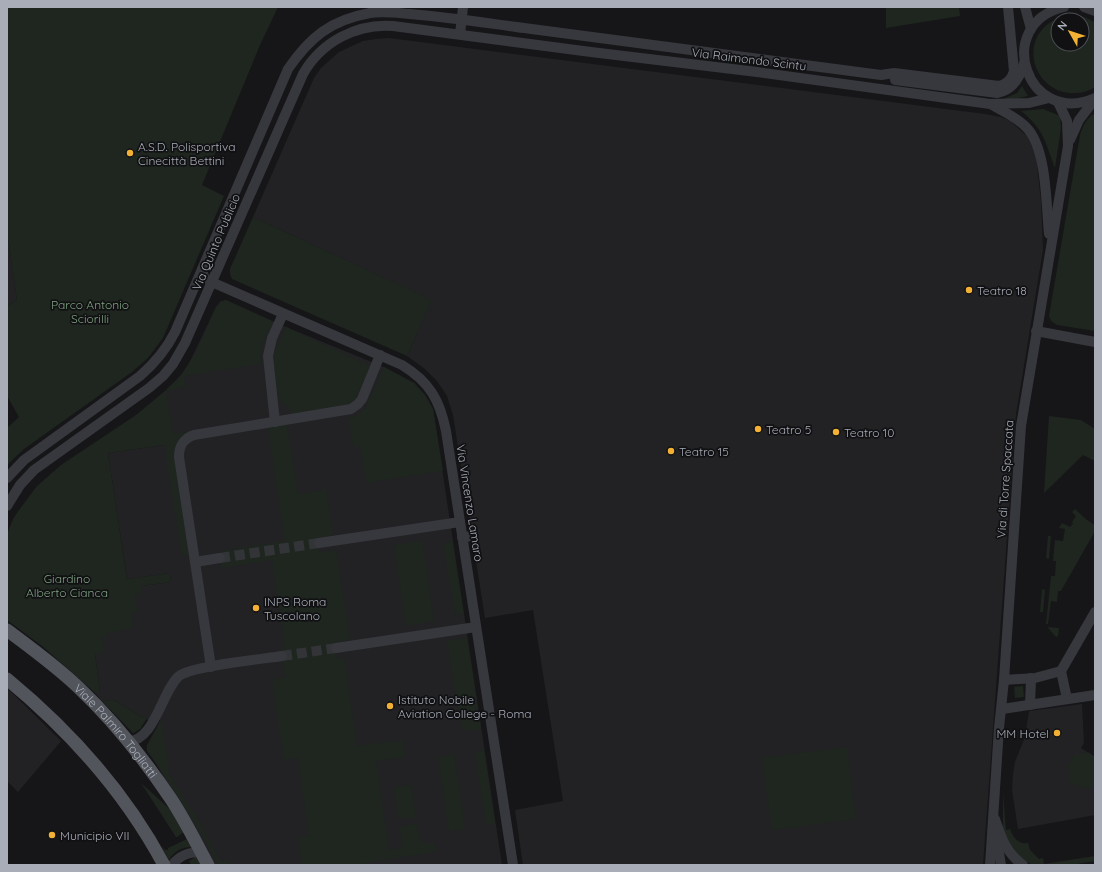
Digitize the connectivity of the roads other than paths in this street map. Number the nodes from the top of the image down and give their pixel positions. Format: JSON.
{"nodes":[{"id":1,"x":443,"y":7,"type":"edge"},
{"id":2,"x":463,"y":7,"type":"edge"},
{"id":3,"x":1008,"y":7,"type":"edge"},
{"id":4,"x":1012,"y":7,"type":"edge"},
{"id":5,"x":1064,"y":7,"type":"edge"},
{"id":6,"x":1084,"y":7,"type":"edge"},
{"id":7,"x":1026,"y":9,"type":"edge"},
{"id":8,"x":1095,"y":11,"type":"edge"},
{"id":9,"x":445,"y":18,"type":"junction"},
{"id":10,"x":462,"y":19,"type":"junction"},
{"id":11,"x":1031,"y":29,"type":"junction"},
{"id":12,"x":446,"y":33,"type":"junction"},
{"id":13,"x":460,"y":34,"type":"junction"},
{"id":14,"x":1024,"y":63,"type":"junction"},
{"id":15,"x":881,"y":75,"type":"junction"},
{"id":16,"x":1095,"y":98,"type":"edge"},
{"id":17,"x":1054,"y":100,"type":"junction"},
{"id":18,"x":990,"y":104,"type":"junction"},
{"id":19,"x":1068,"y":146,"type":"junction"},
{"id":20,"x":1050,"y":250,"type":"junction"},
{"id":21,"x":202,"y":269,"type":"junction"},
{"id":22,"x":212,"y":282,"type":"junction"},
{"id":23,"x":283,"y":314,"type":"junction"},
{"id":24,"x":1036,"y":331,"type":"junction"},
{"id":25,"x":1095,"y":342,"type":"edge"},
{"id":26,"x":380,"y":355,"type":"junction"},
{"id":27,"x":275,"y":422,"type":"junction"},
{"id":28,"x":7,"y":478,"type":"edge"},
{"id":29,"x":7,"y":506,"type":"edge"},
{"id":30,"x":460,"y":522,"type":"junction"},
{"id":31,"x":319,"y":543,"type":"tunnel mouth"},
{"id":32,"x":220,"y":558,"type":"tunnel mouth"},
{"id":33,"x":195,"y":562,"type":"junction"},
{"id":34,"x":1095,"y":612,"type":"edge"},
{"id":35,"x":476,"y":627,"type":"junction"},
{"id":36,"x":7,"y":630,"type":"edge"},
{"id":37,"x":336,"y":648,"type":"tunnel mouth"},
{"id":38,"x":282,"y":656,"type":"tunnel mouth"},
{"id":39,"x":211,"y":667,"type":"junction"},
{"id":40,"x":1061,"y":671,"type":"junction"},
{"id":41,"x":1031,"y":678,"type":"junction"},
{"id":42,"x":7,"y":679,"type":"edge"},
{"id":43,"x":1004,"y":680,"type":"junction"},
{"id":44,"x":1095,"y":695,"type":"edge"},
{"id":45,"x":1067,"y":699,"type":"junction"},
{"id":46,"x":1030,"y":705,"type":"junction"},
{"id":47,"x":1002,"y":709,"type":"junction"},
{"id":48,"x":128,"y":741,"type":"junction"},
{"id":49,"x":994,"y":817,"type":"junction"},
{"id":50,"x":201,"y":852,"type":"junction"},
{"id":51,"x":164,"y":865,"type":"edge"},
{"id":52,"x":172,"y":865,"type":"edge"},
{"id":53,"x":208,"y":865,"type":"edge"},
{"id":54,"x":513,"y":865,"type":"edge"},
{"id":55,"x":990,"y":865,"type":"edge"},
{"id":56,"x":1001,"y":865,"type":"edge"},
{"id":57,"x":1023,"y":865,"type":"edge"}],
"edges":[{"from":1,"to":9,"type":"street"},
{"from":2,"to":10,"type":"street"},
{"from":3,"to":15,"type":"street","name":"Via Raimondo Scintu"},
{"from":4,"to":7,"type":"street"},
{"from":5,"to":11,"type":"street"},
{"from":6,"to":8,"type":"street"},
{"from":7,"to":11,"type":"street"},
{"from":9,"to":10,"type":"street","name":"Via Raimondo Scintu"},
{"from":9,"to":12,"type":"street"},
{"from":9,"to":21,"type":"street","name":"Via Quinto Publicio"},
{"from":10,"to":13,"type":"street"},
{"from":10,"to":15,"type":"street","name":"Via Raimondo Scintu"},
{"from":11,"to":14,"type":"street"},
{"from":12,"to":13,"type":"street","name":"Via Raimondo Scintu"},
{"from":12,"to":22,"type":"street","name":"Via Quinto Publicio"},
{"from":13,"to":18,"type":"street","name":"Via Raimondo Scintu"},
{"from":14,"to":15,"type":"street","name":"Via Raimondo Scintu"},
{"from":14,"to":17,"type":"street"},
{"from":16,"to":17,"type":"street","name":"Via Raimondo Scintu"},
{"from":16,"to":19,"type":"street","name":"Via di Torre Spaccata"},
{"from":17,"to":18,"type":"street","name":"Via Raimondo Scintu"},
{"from":17,"to":19,"type":"street","name":"Via di Torre Spaccata"},
{"from":18,"to":20,"type":"street"},
{"from":19,"to":20,"type":"street","name":"Via di Torre Spaccata"},
{"from":20,"to":24,"type":"street","name":"Via di Torre Spaccata"},
{"from":21,"to":22,"type":"street"},
{"from":21,"to":28,"type":"street","name":"Via Quinto Publicio"},
{"from":22,"to":23,"type":"street","name":"Via Vincenzo Lamaro"},
{"from":22,"to":29,"type":"street","name":"Via Quinto Publicio"},
{"from":23,"to":26,"type":"street","name":"Via Vincenzo Lamaro"},
{"from":23,"to":27,"type":"street"},
{"from":24,"to":25,"type":"street"},
{"from":24,"to":43,"type":"street","name":"Via di Torre Spaccata"},
{"from":26,"to":27,"type":"street"},
{"from":26,"to":30,"type":"street","name":"Via Vincenzo Lamaro"},
{"from":27,"to":33,"type":"street"},
{"from":30,"to":31,"type":"street"},
{"from":30,"to":35,"type":"street","name":"Via Vincenzo Lamaro"},
{"from":32,"to":33,"type":"street"},
{"from":33,"to":39,"type":"street"},
{"from":34,"to":40,"type":"street"},
{"from":35,"to":37,"type":"street"},
{"from":35,"to":54,"type":"street","name":"Via Vincenzo Lamaro"},
{"from":36,"to":48,"type":"main road","name":"Viale Palmiro Togliatti"},
{"from":38,"to":39,"type":"street"},
{"from":39,"to":48,"type":"street"},
{"from":40,"to":41,"type":"street"},
{"from":40,"to":45,"type":"street"},
{"from":41,"to":43,"type":"street"},
{"from":41,"to":46,"type":"street"},
{"from":42,"to":51,"type":"main road"},
{"from":43,"to":47,"type":"street","name":"Via di Torre Spaccata"},
{"from":44,"to":45,"type":"street"},
{"from":45,"to":46,"type":"street"},
{"from":46,"to":47,"type":"street"},
{"from":47,"to":49,"type":"street","name":"Via di Torre Spaccata"},
{"from":48,"to":50,"type":"main road","name":"Viale Palmiro Togliatti"},
{"from":49,"to":55,"type":"street","name":"Via di Torre Spaccata"},
{"from":49,"to":56,"type":"street","name":"Via di Torre Spaccata"},
{"from":49,"to":57,"type":"street"},
{"from":50,"to":52,"type":"street"},
{"from":50,"to":53,"type":"main road","name":"Viale Palmiro Togliatti"}]}
